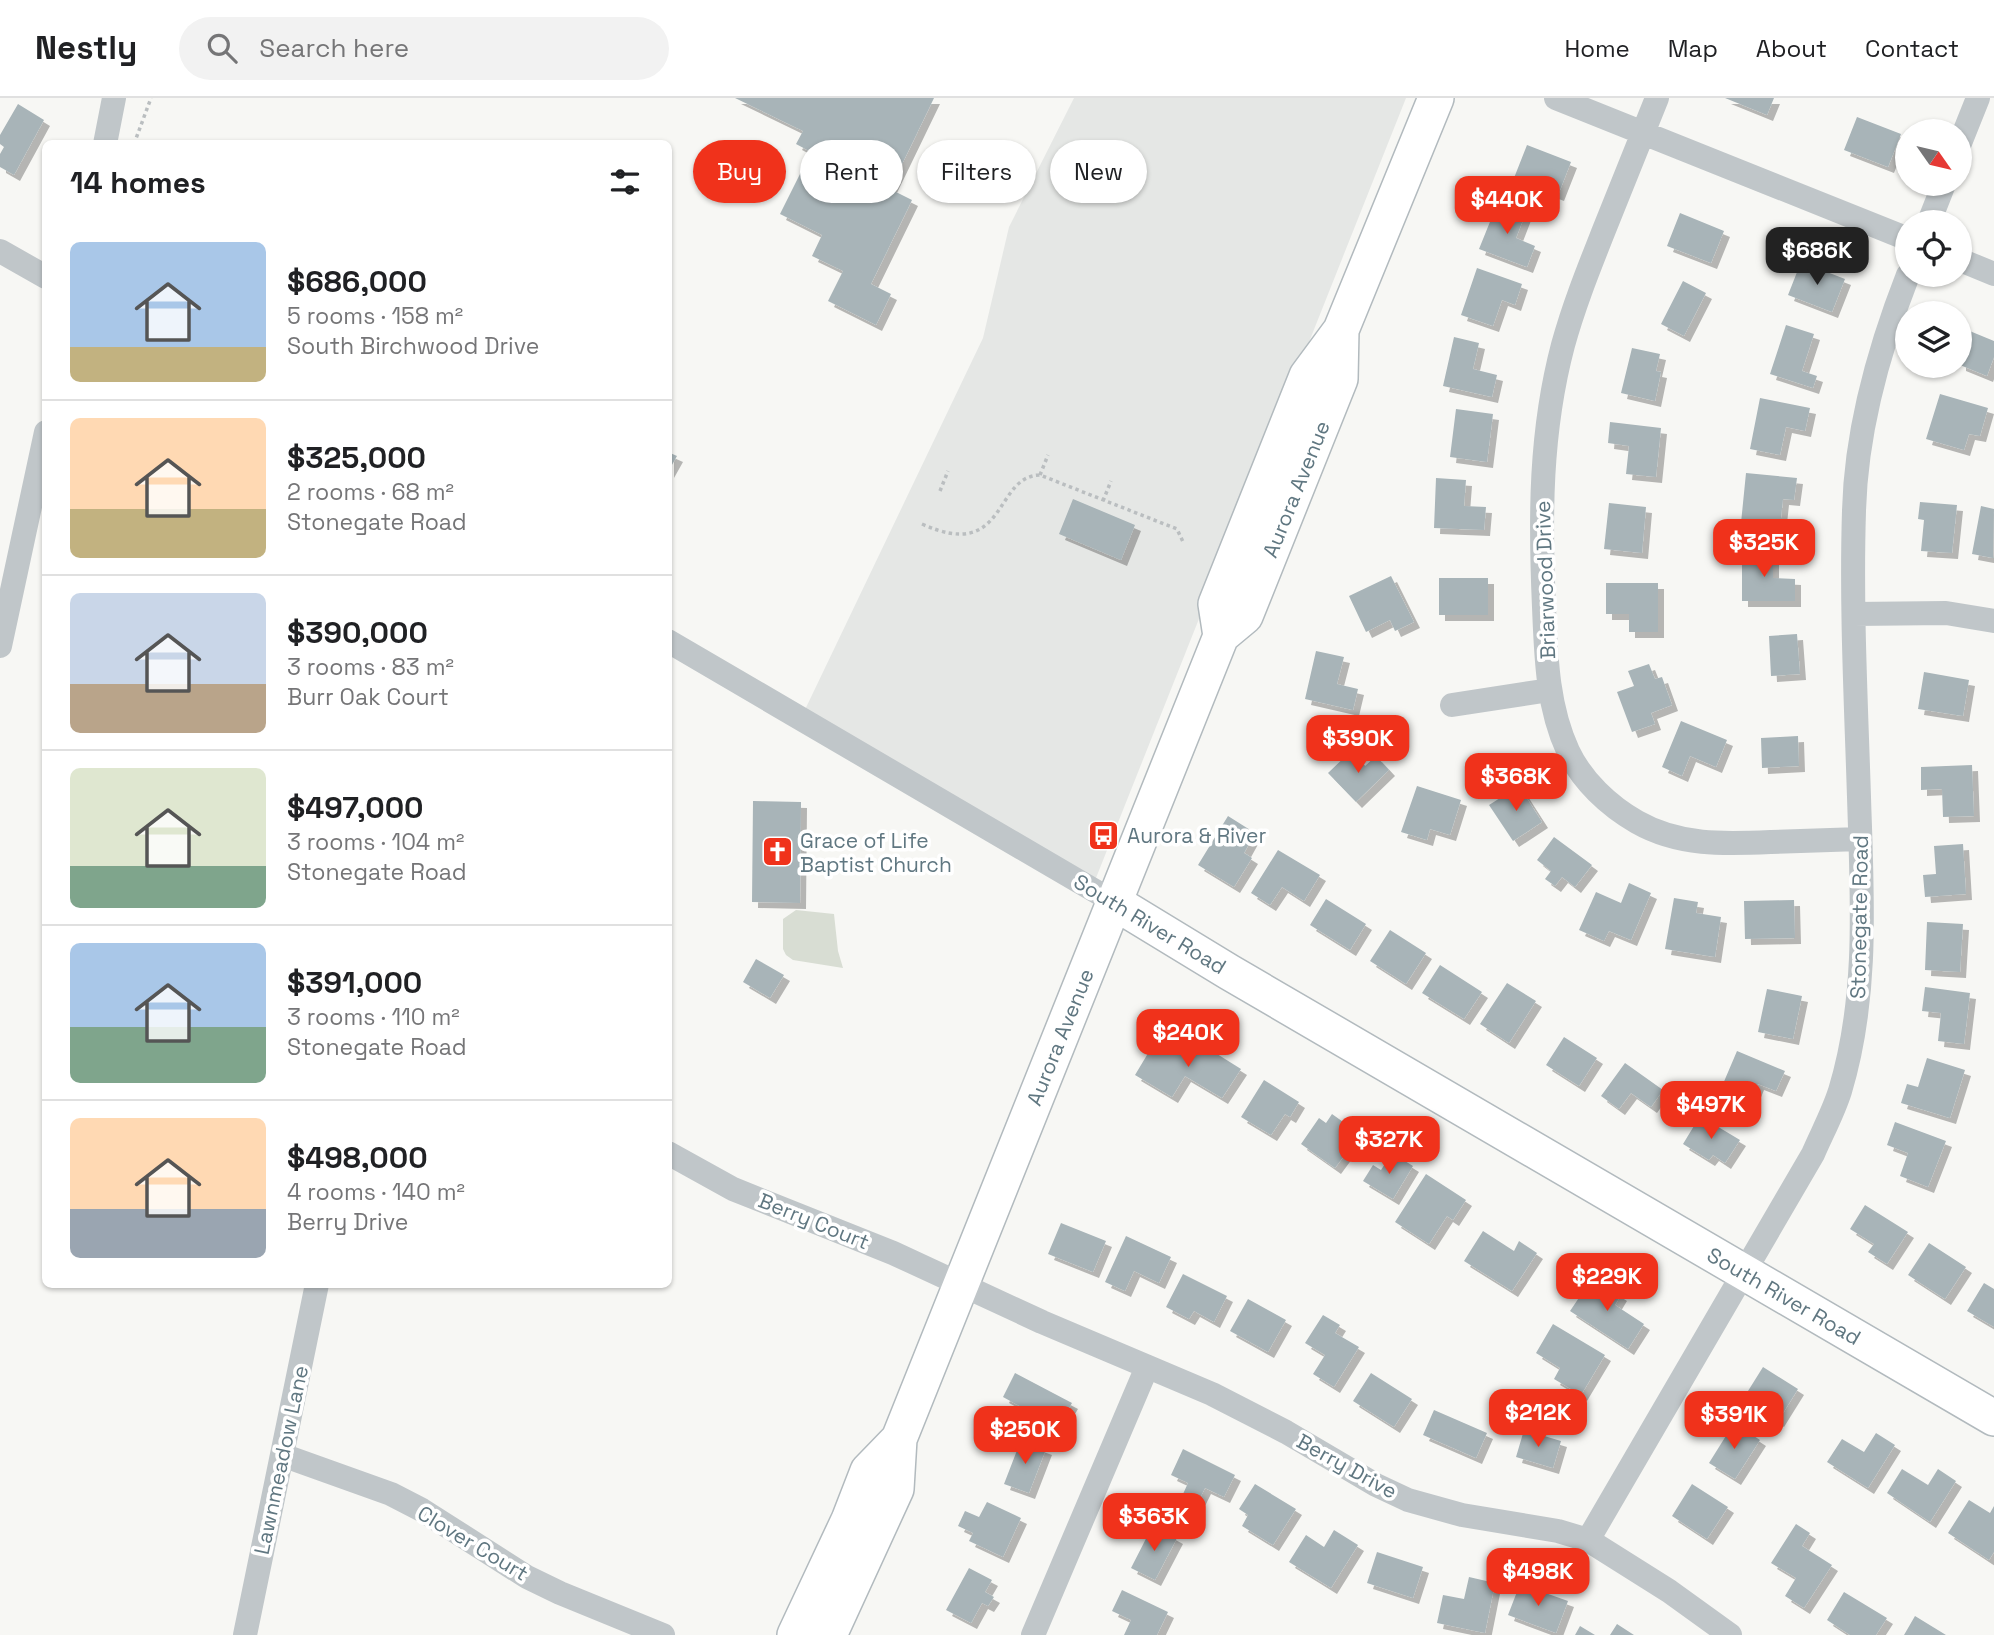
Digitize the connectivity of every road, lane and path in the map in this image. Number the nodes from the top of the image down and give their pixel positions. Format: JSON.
{"nodes":[{"id":1,"x":114,"y":98,"type":"edge"},
{"id":2,"x":151,"y":98,"type":"edge"},
{"id":3,"x":1436,"y":98,"type":"edge"},
{"id":4,"x":1556,"y":98,"type":"edge"},
{"id":5,"x":1657,"y":98,"type":"edge"},
{"id":6,"x":1978,"y":98,"type":"edge"},
{"id":7,"x":1970,"y":119,"type":"edge"},
{"id":8,"x":1643,"y":133,"type":"junction"},
{"id":9,"x":106,"y":140,"type":"edge"},
{"id":10,"x":135,"y":140,"type":"edge"},
{"id":11,"x":1895,"y":234,"type":"edge"},
{"id":12,"x":0,"y":251,"type":"edge"},
{"id":13,"x":1972,"y":265,"type":"edge"},
{"id":14,"x":1994,"y":274,"type":"edge"},
{"id":15,"x":42,"y":275,"type":"edge"},
{"id":16,"x":1904,"y":287,"type":"edge"},
{"id":17,"x":42,"y":451,"type":"edge"},
{"id":18,"x":1048,"y":455,"type":"dead end"},
{"id":19,"x":948,"y":471,"type":"dead end"},
{"id":20,"x":1040,"y":475,"type":"junction"},
{"id":21,"x":1111,"y":481,"type":"dead end"},
{"id":22,"x":940,"y":491,"type":"dead end"},
{"id":23,"x":1103,"y":500,"type":"junction"},
{"id":24,"x":922,"y":524,"type":"dead end"},
{"id":25,"x":1184,"y":544,"type":"dead end"},
{"id":26,"x":1854,"y":614,"type":"junction"},
{"id":27,"x":1994,"y":621,"type":"edge"},
{"id":28,"x":672,"y":643,"type":"edge"},
{"id":29,"x":0,"y":646,"type":"edge"},
{"id":30,"x":1550,"y":690,"type":"junction"},
{"id":31,"x":1451,"y":705,"type":"dead end"},
{"id":32,"x":1860,"y":839,"type":"junction"},
{"id":33,"x":1114,"y":902,"type":"junction"},
{"id":34,"x":672,"y":1155,"type":"edge"},
{"id":35,"x":1744,"y":1273,"type":"junction"},
{"id":36,"x":961,"y":1284,"type":"junction"},
{"id":37,"x":316,"y":1288,"type":"edge"},
{"id":38,"x":1147,"y":1367,"type":"junction"},
{"id":39,"x":1994,"y":1418,"type":"edge"},
{"id":40,"x":899,"y":1439,"type":"junction"},
{"id":41,"x":282,"y":1455,"type":"junction"},
{"id":42,"x":1588,"y":1540,"type":"junction"},
{"id":43,"x":244,"y":1635,"type":"edge"},
{"id":44,"x":663,"y":1635,"type":"edge"},
{"id":45,"x":795,"y":1635,"type":"edge"},
{"id":46,"x":829,"y":1635,"type":"edge"},
{"id":47,"x":1033,"y":1635,"type":"edge"},
{"id":48,"x":1730,"y":1635,"type":"edge"}],
"edges":[{"from":1,"to":9,"type":"street"},
{"from":2,"to":10,"type":"path"},
{"from":3,"to":33,"type":"main road","name":"Aurora Avenue"},
{"from":4,"to":8,"type":"street"},
{"from":5,"to":8,"type":"street","name":"Briarwood Drive"},
{"from":6,"to":7,"type":"street"},
{"from":8,"to":11,"type":"street"},
{"from":8,"to":30,"type":"street","name":"Briarwood Drive"},
{"from":12,"to":15,"type":"street"},
{"from":13,"to":14,"type":"street"},
{"from":16,"to":26,"type":"street","name":"Stonegate Road"},
{"from":17,"to":29,"type":"street"},
{"from":18,"to":20,"type":"path"},
{"from":19,"to":22,"type":"path"},
{"from":20,"to":23,"type":"path"},
{"from":20,"to":24,"type":"path"},
{"from":21,"to":23,"type":"path"},
{"from":23,"to":25,"type":"path"},
{"from":26,"to":27,"type":"street"},
{"from":26,"to":32,"type":"street","name":"Stonegate Road"},
{"from":28,"to":33,"type":"street","name":"South River Road"},
{"from":30,"to":31,"type":"street"},
{"from":30,"to":32,"type":"street","name":"Briarwood Drive"},
{"from":32,"to":35,"type":"street","name":"Stonegate Road"},
{"from":33,"to":35,"type":"main road","name":"South River Road"},
{"from":33,"to":36,"type":"main road","name":"Aurora Avenue"},
{"from":34,"to":36,"type":"street","name":"Berry Court"},
{"from":35,"to":39,"type":"main road","name":"South River Road"},
{"from":35,"to":42,"type":"street","name":"Stonegate Road"},
{"from":36,"to":38,"type":"street","name":"Berry Drive"},
{"from":36,"to":40,"type":"main road","name":"Aurora Avenue"},
{"from":37,"to":41,"type":"street","name":"Lawnmeadow Lane"},
{"from":38,"to":42,"type":"street","name":"Berry Drive"},
{"from":38,"to":47,"type":"street"},
{"from":40,"to":45,"type":"main road","name":"Aurora Avenue"},
{"from":40,"to":46,"type":"main road","name":"Aurora Avenue"},
{"from":41,"to":43,"type":"street","name":"Lawnmeadow Lane"},
{"from":41,"to":44,"type":"street","name":"Clover Court"},
{"from":42,"to":48,"type":"street","name":"Berry Drive"}]}
